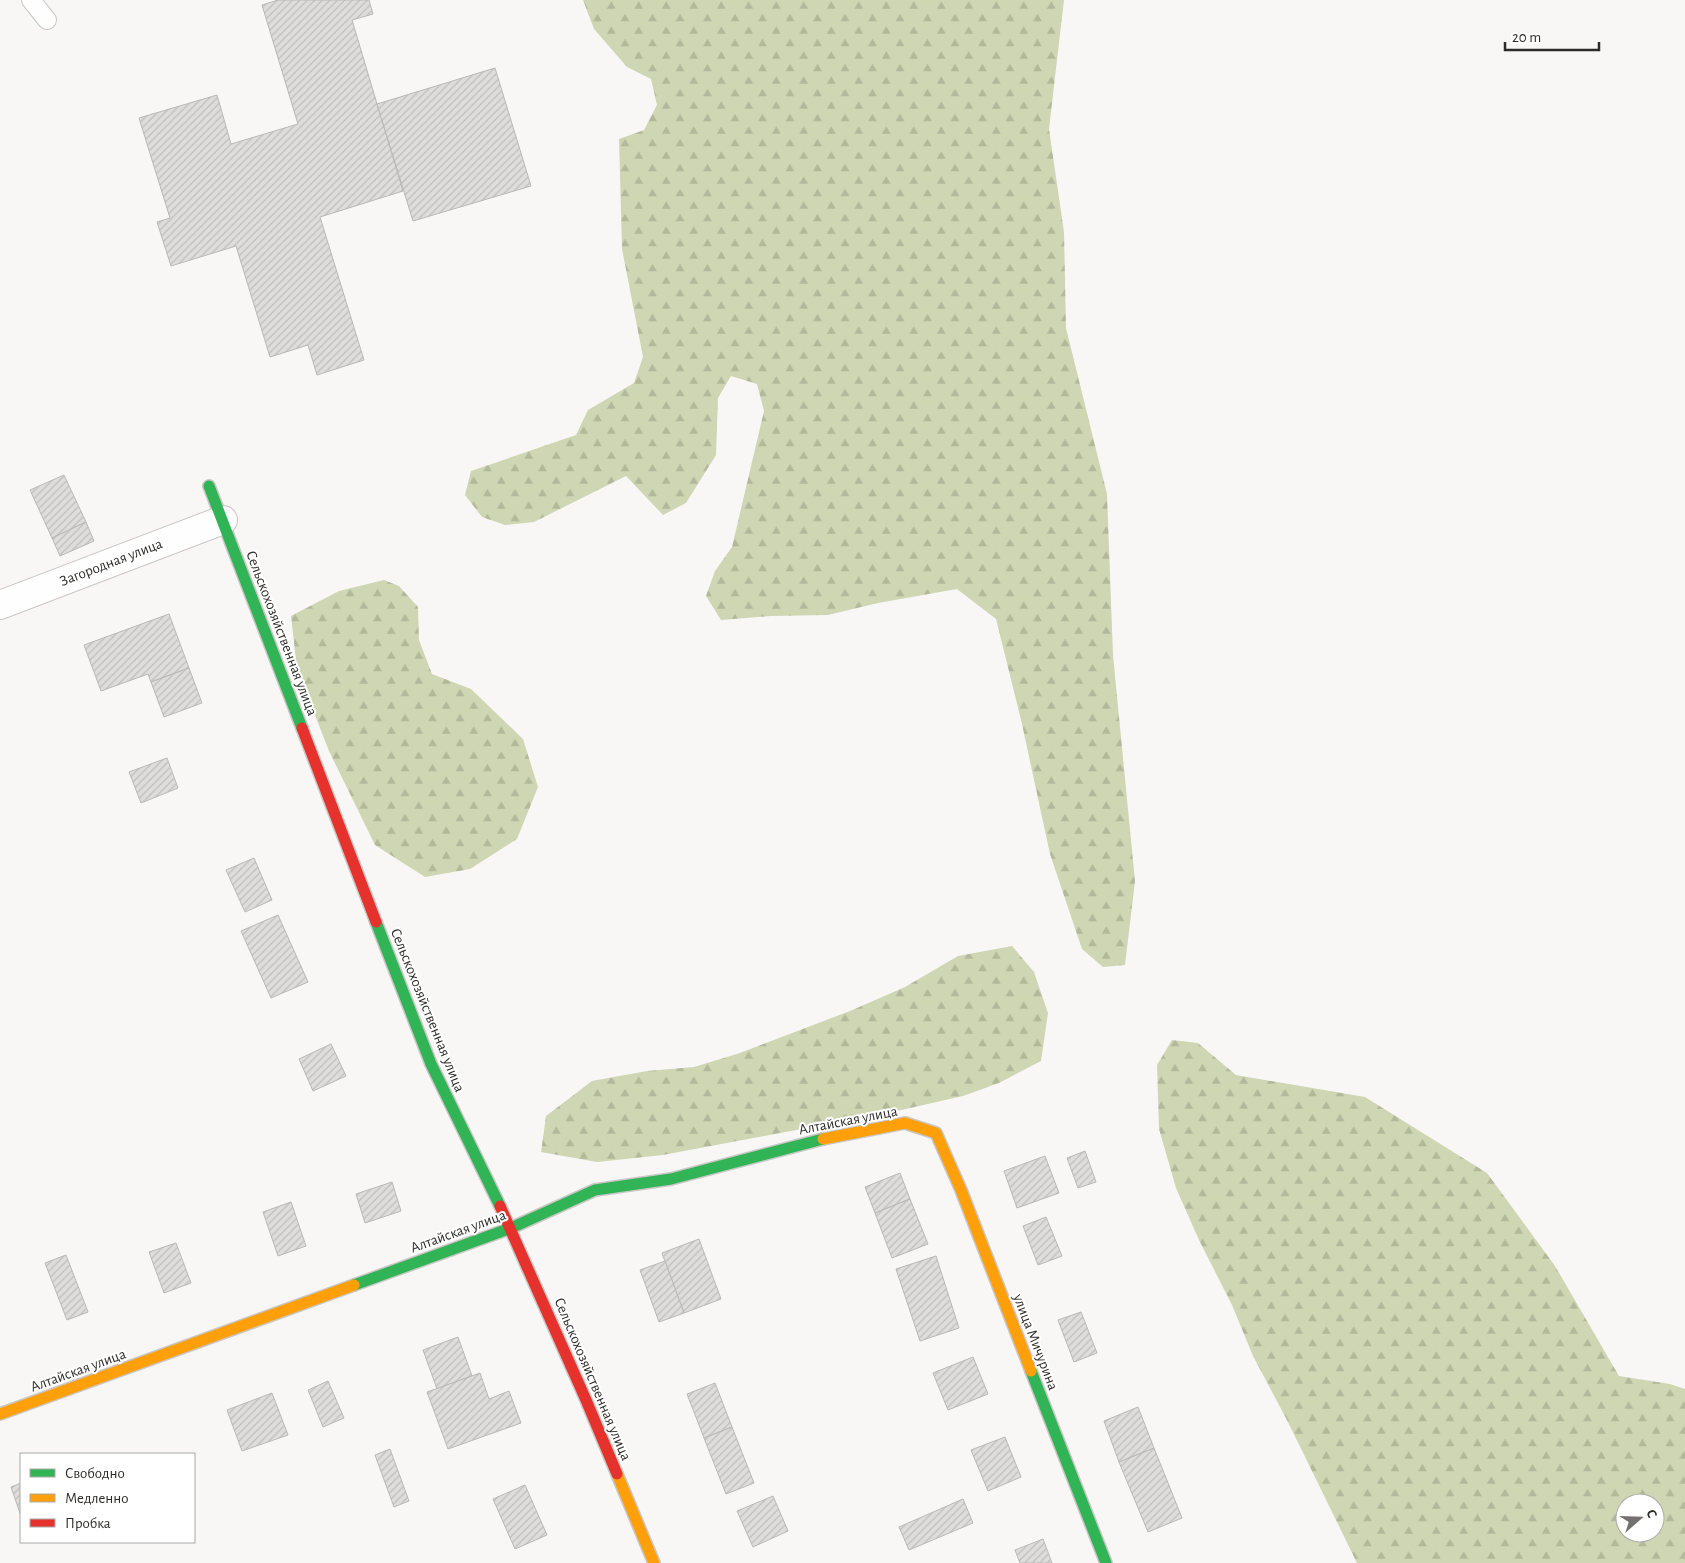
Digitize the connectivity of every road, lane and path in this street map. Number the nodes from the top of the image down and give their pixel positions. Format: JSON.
{"nodes":[{"id":1,"x":31,"y":0,"type":"edge"},
{"id":2,"x":48,"y":20,"type":"dead end"},
{"id":3,"x":209,"y":486,"type":"dead end"},
{"id":4,"x":223,"y":520,"type":"junction"},
{"id":5,"x":0,"y":605,"type":"edge"},
{"id":6,"x":936,"y":1133,"type":"joint"},
{"id":7,"x":511,"y":1228,"type":"junction"},
{"id":8,"x":0,"y":1414,"type":"edge"},
{"id":9,"x":654,"y":1563,"type":"edge"},
{"id":10,"x":1106,"y":1563,"type":"edge"}],
"edges":[{"from":1,"to":2,"type":"lane"},
{"from":3,"to":4,"type":"street","name":"Сельскохозяйственная улица"},
{"from":4,"to":5,"type":"street","name":"Загородная улица"},
{"from":4,"to":7,"type":"street","name":"Сельскохозяйственная улица"},
{"from":6,"to":7,"type":"street","name":"Алтайская улица"},
{"from":6,"to":10,"type":"street","name":"улица Мичурина"},
{"from":7,"to":8,"type":"street","name":"Алтайская улица"},
{"from":7,"to":9,"type":"street","name":"Сельскохозяйственная улица"}]}
